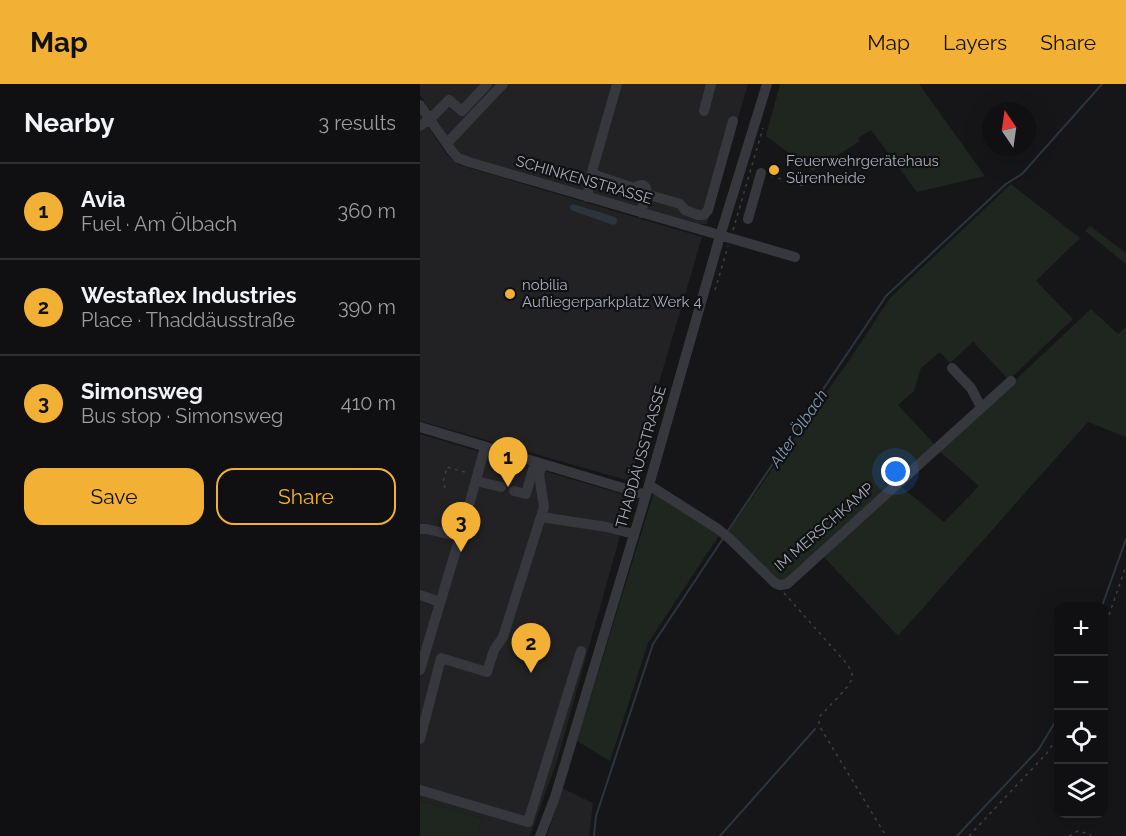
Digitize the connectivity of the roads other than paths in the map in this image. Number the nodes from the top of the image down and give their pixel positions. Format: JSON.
{"nodes":[{"id":1,"x":487,"y":84,"type":"edge"},
{"id":2,"x":503,"y":84,"type":"edge"},
{"id":3,"x":617,"y":84,"type":"edge"},
{"id":4,"x":711,"y":84,"type":"edge"},
{"id":5,"x":767,"y":84,"type":"edge"},
{"id":6,"x":420,"y":105,"type":"edge"},
{"id":7,"x":704,"y":111,"type":"dead end"},
{"id":8,"x":430,"y":119,"type":"junction"},
{"id":9,"x":733,"y":121,"type":"dead end"},
{"id":10,"x":420,"y":126,"type":"edge"},
{"id":11,"x":446,"y":142,"type":"junction"},
{"id":12,"x":761,"y":173,"type":"road end"},
{"id":13,"x":592,"y":174,"type":"junction"},
{"id":14,"x":634,"y":188,"type":"junction"},
{"id":15,"x":745,"y":190,"type":"junction"},
{"id":16,"x":646,"y":194,"type":"junction"},
{"id":17,"x":587,"y":197,"type":"junction"},
{"id":18,"x":628,"y":209,"type":"junction"},
{"id":19,"x":641,"y":213,"type":"junction"},
{"id":20,"x":748,"y":219,"type":"dead end"},
{"id":21,"x":720,"y":236,"type":"junction"},
{"id":22,"x":795,"y":257,"type":"dead end"},
{"id":23,"x":952,"y":368,"type":"dead end"},
{"id":24,"x":1011,"y":381,"type":"dead end"},
{"id":25,"x":981,"y":407,"type":"junction"},
{"id":26,"x":420,"y":427,"type":"edge"},
{"id":27,"x":484,"y":447,"type":"junction"},
{"id":28,"x":539,"y":463,"type":"junction"},
{"id":29,"x":476,"y":478,"type":"junction"},
{"id":30,"x":501,"y":488,"type":"dead end"},
{"id":31,"x":647,"y":490,"type":"junction"},
{"id":32,"x":514,"y":491,"type":"dead end"},
{"id":33,"x":541,"y":517,"type":"junction"},
{"id":34,"x":420,"y":529,"type":"edge"},
{"id":35,"x":634,"y":534,"type":"junction"},
{"id":36,"x":460,"y":537,"type":"junction"},
{"id":37,"x":420,"y":596,"type":"edge"},
{"id":38,"x":440,"y":602,"type":"junction"},
{"id":39,"x":423,"y":645,"type":"edge"},
{"id":40,"x":581,"y":651,"type":"dead end"},
{"id":41,"x":420,"y":670,"type":"edge"},
{"id":42,"x":420,"y":739,"type":"edge"},
{"id":43,"x":549,"y":749,"type":"junction"},
{"id":44,"x":568,"y":755,"type":"junction"},
{"id":45,"x":420,"y":790,"type":"edge"},
{"id":46,"x":540,"y":836,"type":"edge"}],
"edges":[{"from":1,"to":8,"type":"street"},
{"from":2,"to":11,"type":"street"},
{"from":3,"to":13,"type":"street"},
{"from":4,"to":7,"type":"street"},
{"from":5,"to":15,"type":"street","name":"THADDÄUSSTRASSE"},
{"from":6,"to":8,"type":"street","name":"SCHINKENSTRASSE"},
{"from":8,"to":10,"type":"street"},
{"from":8,"to":11,"type":"street","name":"SCHINKENSTRASSE"},
{"from":9,"to":16,"type":"street"},
{"from":11,"to":17,"type":"street","name":"SCHINKENSTRASSE"},
{"from":12,"to":15,"type":"street"},
{"from":13,"to":14,"type":"street"},
{"from":13,"to":17,"type":"street"},
{"from":14,"to":16,"type":"street"},
{"from":14,"to":18,"type":"street"},
{"from":15,"to":20,"type":"street"},
{"from":15,"to":21,"type":"street","name":"THADDÄUSSTRASSE"},
{"from":16,"to":19,"type":"street"},
{"from":17,"to":18,"type":"street","name":"SCHINKENSTRASSE"},
{"from":18,"to":19,"type":"street","name":"SCHINKENSTRASSE"},
{"from":19,"to":21,"type":"street","name":"SCHINKENSTRASSE"},
{"from":21,"to":22,"type":"street","name":"SCHINKENSTRASSE"},
{"from":21,"to":31,"type":"street","name":"THADDÄUSSTRASSE"},
{"from":23,"to":25,"type":"street"},
{"from":24,"to":25,"type":"street","name":"IM MERSCHKAMP"},
{"from":25,"to":31,"type":"street","name":"IM MERSCHKAMP"},
{"from":26,"to":27,"type":"street","name":"IM MERSCHKAMP"},
{"from":27,"to":28,"type":"street","name":"IM MERSCHKAMP"},
{"from":27,"to":29,"type":"street"},
{"from":28,"to":31,"type":"street","name":"IM MERSCHKAMP"},
{"from":28,"to":32,"type":"street"},
{"from":28,"to":33,"type":"street"},
{"from":29,"to":30,"type":"street"},
{"from":29,"to":36,"type":"street"},
{"from":31,"to":35,"type":"street","name":"THADDÄUSSTRASSE"},
{"from":33,"to":35,"type":"street"},
{"from":33,"to":42,"type":"street"},
{"from":34,"to":36,"type":"street"},
{"from":35,"to":44,"type":"street","name":"THADDÄUSSTRASSE"},
{"from":36,"to":38,"type":"street"},
{"from":37,"to":38,"type":"street"},
{"from":38,"to":39,"type":"street"},
{"from":39,"to":41,"type":"street"},
{"from":40,"to":43,"type":"street"},
{"from":43,"to":44,"type":"street"},
{"from":43,"to":45,"type":"street"},
{"from":44,"to":46,"type":"street","name":"THADDÄUSSTRASSE"}]}
